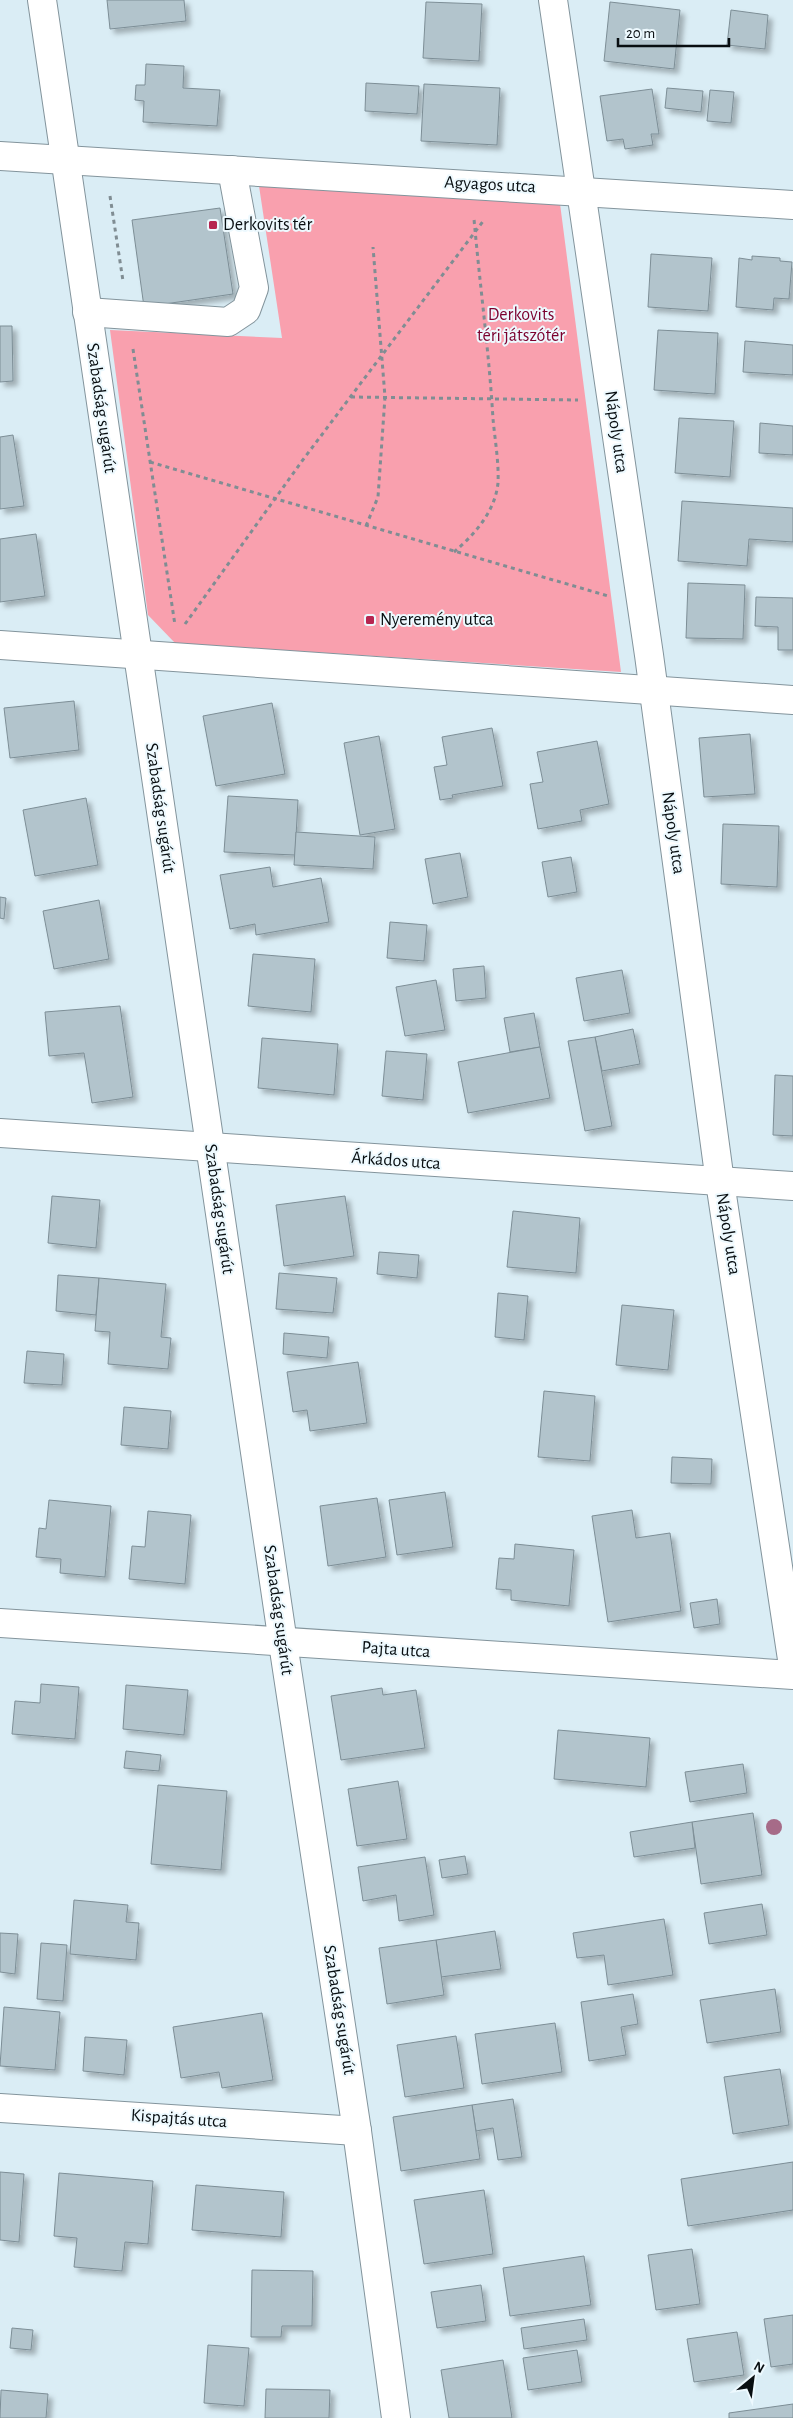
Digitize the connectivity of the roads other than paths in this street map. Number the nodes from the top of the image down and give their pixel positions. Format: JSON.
{"nodes":[{"id":1,"x":42,"y":0,"type":"edge"},
{"id":2,"x":553,"y":0,"type":"edge"},
{"id":3,"x":0,"y":156,"type":"edge"},
{"id":4,"x":66,"y":161,"type":"junction"},
{"id":5,"x":232,"y":170,"type":"junction"},
{"id":6,"x":580,"y":190,"type":"junction"},
{"id":7,"x":793,"y":205,"type":"edge"},
{"id":8,"x":87,"y":312,"type":"junction"},
{"id":9,"x":0,"y":645,"type":"edge"},
{"id":10,"x":137,"y":654,"type":"junction"},
{"id":11,"x":654,"y":691,"type":"junction"},
{"id":12,"x":793,"y":700,"type":"edge"},
{"id":13,"x":0,"y":1133,"type":"edge"},
{"id":14,"x":210,"y":1149,"type":"junction"},
{"id":15,"x":720,"y":1182,"type":"junction"},
{"id":16,"x":793,"y":1186,"type":"edge"},
{"id":17,"x":0,"y":1623,"type":"edge"},
{"id":18,"x":283,"y":1643,"type":"junction"},
{"id":19,"x":793,"y":1666,"type":"edge"},
{"id":20,"x":793,"y":1675,"type":"edge"},
{"id":21,"x":0,"y":2108,"type":"edge"},
{"id":22,"x":357,"y":2131,"type":"junction"},
{"id":23,"x":396,"y":2418,"type":"edge"}],
"edges":[{"from":1,"to":4,"type":"street","name":"Szabadság sugárút"},
{"from":2,"to":6,"type":"street","name":"Nápoly utca"},
{"from":3,"to":4,"type":"street"},
{"from":4,"to":5,"type":"street","name":"Agyagos utca"},
{"from":4,"to":8,"type":"street","name":"Szabadság sugárút"},
{"from":5,"to":6,"type":"street","name":"Agyagos utca"},
{"from":5,"to":8,"type":"street"},
{"from":6,"to":7,"type":"street","name":"Agyagos utca"},
{"from":6,"to":11,"type":"street","name":"Nápoly utca"},
{"from":8,"to":10,"type":"street","name":"Szabadság sugárút"},
{"from":9,"to":10,"type":"street"},
{"from":10,"to":11,"type":"street"},
{"from":10,"to":14,"type":"street","name":"Szabadság sugárút"},
{"from":11,"to":12,"type":"street"},
{"from":11,"to":15,"type":"street","name":"Nápoly utca"},
{"from":13,"to":14,"type":"street","name":"Árkádos utca"},
{"from":14,"to":15,"type":"street","name":"Árkádos utca"},
{"from":14,"to":18,"type":"street","name":"Szabadság sugárút"},
{"from":15,"to":16,"type":"street","name":"Árkádos utca"},
{"from":15,"to":19,"type":"street","name":"Nápoly utca"},
{"from":17,"to":18,"type":"street","name":"Pajta utca"},
{"from":18,"to":20,"type":"street","name":"Pajta utca"},
{"from":18,"to":22,"type":"street","name":"Szabadság sugárút"},
{"from":21,"to":22,"type":"street","name":"Kispajtás utca"},
{"from":22,"to":23,"type":"street","name":"Szabadság sugárút"}]}
